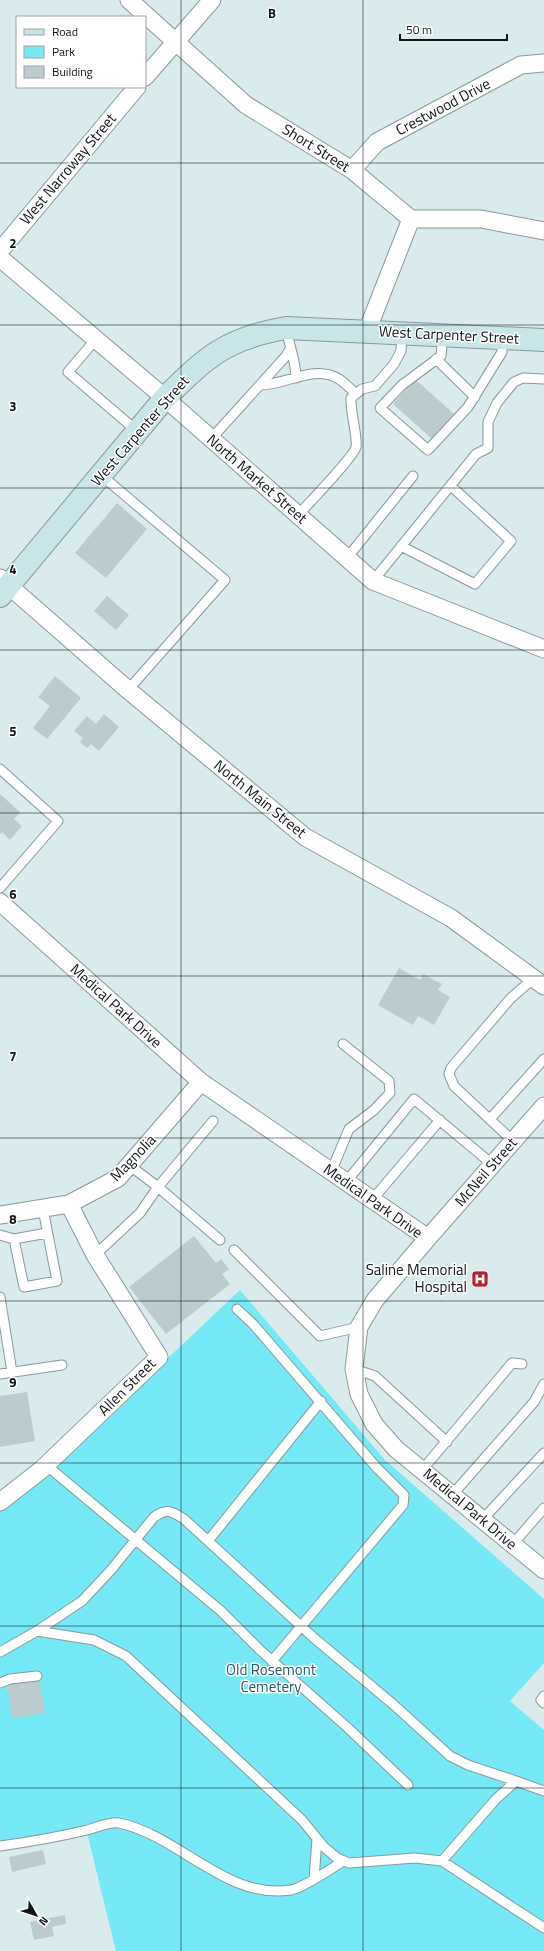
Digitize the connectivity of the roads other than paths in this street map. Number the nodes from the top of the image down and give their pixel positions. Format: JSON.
{"nodes":[{"id":1,"x":129,"y":0,"type":"edge"},
{"id":2,"x":212,"y":0,"type":"edge"},
{"id":3,"x":176,"y":41,"type":"junction"},
{"id":4,"x":544,"y":62,"type":"edge"},
{"id":5,"x":146,"y":76,"type":"edge"},
{"id":6,"x":136,"y":88,"type":"edge"},
{"id":7,"x":352,"y":170,"type":"junction"},
{"id":8,"x":411,"y":219,"type":"junction"},
{"id":9,"x":544,"y":231,"type":"edge"},
{"id":10,"x":0,"y":251,"type":"edge"},
{"id":11,"x":0,"y":258,"type":"edge"},
{"id":12,"x":367,"y":331,"type":"junction"},
{"id":13,"x":402,"y":332,"type":"junction"},
{"id":14,"x":444,"y":334,"type":"junction"},
{"id":15,"x":502,"y":337,"type":"junction"},
{"id":16,"x":288,"y":338,"type":"junction"},
{"id":17,"x":96,"y":339,"type":"junction"},
{"id":18,"x":544,"y":340,"type":"edge"},
{"id":19,"x":436,"y":359,"type":"junction"},
{"id":20,"x":296,"y":378,"type":"junction"},
{"id":21,"x":544,"y":379,"type":"edge"},
{"id":22,"x":260,"y":385,"type":"junction"},
{"id":23,"x":356,"y":394,"type":"junction"},
{"id":24,"x":475,"y":397,"type":"junction"},
{"id":25,"x":166,"y":398,"type":"junction"},
{"id":26,"x":138,"y":432,"type":"junction"},
{"id":27,"x":212,"y":439,"type":"junction"},
{"id":28,"x":101,"y":475,"type":"junction"},
{"id":29,"x":413,"y":476,"type":"dead end"},
{"id":30,"x":451,"y":486,"type":"junction"},
{"id":31,"x":298,"y":515,"type":"junction"},
{"id":32,"x":401,"y":546,"type":"junction"},
{"id":33,"x":347,"y":558,"type":"junction"},
{"id":34,"x":373,"y":580,"type":"junction"},
{"id":35,"x":3,"y":587,"type":"edge"},
{"id":36,"x":544,"y":649,"type":"edge"},
{"id":37,"x":128,"y":690,"type":"junction"},
{"id":38,"x":0,"y":769,"type":"edge"},
{"id":39,"x":0,"y":888,"type":"edge"},
{"id":40,"x":0,"y":902,"type":"edge"},
{"id":41,"x":541,"y":982,"type":"edge"},
{"id":42,"x":343,"y":1044,"type":"dead end"},
{"id":43,"x":544,"y":1059,"type":"edge"},
{"id":44,"x":201,"y":1082,"type":"junction"},
{"id":45,"x":544,"y":1106,"type":"edge"},
{"id":46,"x":490,"y":1119,"type":"junction"},
{"id":47,"x":440,"y":1120,"type":"junction"},
{"id":48,"x":213,"y":1121,"type":"dead end"},
{"id":49,"x":513,"y":1141,"type":"junction"},
{"id":50,"x":492,"y":1164,"type":"junction"},
{"id":51,"x":129,"y":1165,"type":"junction"},
{"id":52,"x":331,"y":1172,"type":"junction"},
{"id":53,"x":346,"y":1182,"type":"junction"},
{"id":54,"x":158,"y":1187,"type":"junction"},
{"id":55,"x":372,"y":1200,"type":"junction"},
{"id":56,"x":69,"y":1204,"type":"junction"},
{"id":57,"x":43,"y":1208,"type":"junction"},
{"id":58,"x":0,"y":1214,"type":"edge"},
{"id":59,"x":47,"y":1233,"type":"junction"},
{"id":60,"x":0,"y":1235,"type":"edge"},
{"id":61,"x":428,"y":1238,"type":"junction"},
{"id":62,"x":14,"y":1239,"type":"junction"},
{"id":63,"x":220,"y":1240,"type":"dead end"},
{"id":64,"x":234,"y":1250,"type":"dead end"},
{"id":65,"x":95,"y":1255,"type":"junction"},
{"id":66,"x":0,"y":1297,"type":"edge"},
{"id":67,"x":237,"y":1309,"type":"dead end"},
{"id":68,"x":3,"y":1326,"type":"edge"},
{"id":69,"x":359,"y":1327,"type":"junction"},
{"id":70,"x":522,"y":1364,"type":"dead end"},
{"id":71,"x":62,"y":1365,"type":"dead end"},
{"id":72,"x":354,"y":1369,"type":"junction"},
{"id":73,"x":12,"y":1372,"type":"junction"},
{"id":74,"x":0,"y":1374,"type":"edge"},
{"id":75,"x":544,"y":1384,"type":"edge"},
{"id":76,"x":321,"y":1401,"type":"junction"},
{"id":77,"x":447,"y":1442,"type":"junction"},
{"id":78,"x":544,"y":1453,"type":"edge"},
{"id":79,"x":46,"y":1465,"type":"junction"},
{"id":80,"x":423,"y":1469,"type":"junction"},
{"id":81,"x":453,"y":1494,"type":"junction"},
{"id":82,"x":0,"y":1502,"type":"edge"},
{"id":83,"x":544,"y":1508,"type":"edge"},
{"id":84,"x":483,"y":1519,"type":"junction"},
{"id":85,"x":136,"y":1539,"type":"junction"},
{"id":86,"x":208,"y":1541,"type":"junction"},
{"id":87,"x":513,"y":1544,"type":"junction"},
{"id":88,"x":544,"y":1570,"type":"edge"},
{"id":89,"x":301,"y":1626,"type":"junction"},
{"id":90,"x":37,"y":1631,"type":"junction"},
{"id":91,"x":0,"y":1652,"type":"edge"},
{"id":92,"x":272,"y":1661,"type":"junction"},
{"id":93,"x":37,"y":1676,"type":"dead end"},
{"id":94,"x":0,"y":1683,"type":"edge"},
{"id":95,"x":544,"y":1696,"type":"edge"},
{"id":96,"x":544,"y":1702,"type":"edge"},
{"id":97,"x":516,"y":1781,"type":"junction"},
{"id":98,"x":408,"y":1785,"type":"dead end"},
{"id":99,"x":544,"y":1791,"type":"edge"},
{"id":100,"x":317,"y":1839,"type":"junction"},
{"id":101,"x":0,"y":1846,"type":"edge"},
{"id":102,"x":442,"y":1860,"type":"junction"},
{"id":103,"x":343,"y":1861,"type":"junction"},
{"id":104,"x":314,"y":1879,"type":"junction"},
{"id":105,"x":544,"y":1928,"type":"edge"}],
"edges":[{"from":1,"to":3,"type":"street","name":"Short Street"},
{"from":2,"to":3,"type":"street"},
{"from":3,"to":5,"type":"street"},
{"from":3,"to":7,"type":"street","name":"Short Street"},
{"from":4,"to":7,"type":"street","name":"Crestwood Drive"},
{"from":6,"to":10,"type":"street","name":"West Narroway Street"},
{"from":7,"to":8,"type":"street","name":"Short Street"},
{"from":8,"to":9,"type":"street"},
{"from":8,"to":12,"type":"street"},
{"from":11,"to":17,"type":"street","name":"North Market Street"},
{"from":12,"to":13,"type":"main road","name":"West Carpenter Street"},
{"from":12,"to":16,"type":"main road","name":"West Carpenter Street"},
{"from":13,"to":14,"type":"main road","name":"West Carpenter Street"},
{"from":13,"to":23,"type":"lane"},
{"from":14,"to":15,"type":"main road","name":"West Carpenter Street"},
{"from":14,"to":19,"type":"lane"},
{"from":15,"to":18,"type":"main road","name":"West Carpenter Street"},
{"from":15,"to":24,"type":"lane"},
{"from":16,"to":20,"type":"lane"},
{"from":16,"to":22,"type":"lane"},
{"from":16,"to":25,"type":"main road","name":"West Carpenter Street"},
{"from":17,"to":25,"type":"street","name":"North Market Street"},
{"from":17,"to":26,"type":"lane"},
{"from":19,"to":24,"type":"lane"},
{"from":19,"to":24,"type":"lane"},
{"from":20,"to":22,"type":"lane"},
{"from":20,"to":23,"type":"lane"},
{"from":21,"to":30,"type":"lane"},
{"from":22,"to":27,"type":"lane"},
{"from":23,"to":31,"type":"lane"},
{"from":25,"to":26,"type":"main road","name":"West Carpenter Street"},
{"from":25,"to":27,"type":"street","name":"North Market Street"},
{"from":26,"to":28,"type":"main road","name":"West Carpenter Street"},
{"from":27,"to":31,"type":"street","name":"North Market Street"},
{"from":28,"to":35,"type":"main road","name":"West Carpenter Street"},
{"from":28,"to":37,"type":"lane"},
{"from":29,"to":33,"type":"lane"},
{"from":30,"to":32,"type":"lane"},
{"from":30,"to":32,"type":"lane"},
{"from":31,"to":33,"type":"street","name":"North Market Street"},
{"from":32,"to":34,"type":"lane"},
{"from":33,"to":34,"type":"street","name":"North Market Street"},
{"from":34,"to":36,"type":"street","name":"North Market Street"},
{"from":35,"to":37,"type":"street","name":"North Main Street"},
{"from":37,"to":41,"type":"street","name":"North Main Street"},
{"from":38,"to":39,"type":"lane"},
{"from":40,"to":44,"type":"street","name":"Medical Park Drive"},
{"from":41,"to":46,"type":"lane"},
{"from":42,"to":52,"type":"lane"},
{"from":43,"to":46,"type":"lane"},
{"from":44,"to":51,"type":"street","name":"Magnolia"},
{"from":44,"to":52,"type":"street","name":"Medical Park Drive"},
{"from":45,"to":49,"type":"street","name":"McNeil Street"},
{"from":46,"to":49,"type":"lane"},
{"from":47,"to":50,"type":"lane"},
{"from":47,"to":53,"type":"lane"},
{"from":47,"to":55,"type":"lane"},
{"from":48,"to":54,"type":"lane"},
{"from":49,"to":50,"type":"street","name":"McNeil Street"},
{"from":50,"to":61,"type":"street","name":"McNeil Street"},
{"from":51,"to":54,"type":"lane"},
{"from":51,"to":56,"type":"street","name":"Magnolia"},
{"from":52,"to":53,"type":"street","name":"Medical Park Drive"},
{"from":53,"to":55,"type":"street","name":"Medical Park Drive"},
{"from":54,"to":63,"type":"lane"},
{"from":54,"to":65,"type":"lane"},
{"from":55,"to":61,"type":"street","name":"Medical Park Drive"},
{"from":56,"to":57,"type":"street","name":"Magnolia"},
{"from":56,"to":65,"type":"street","name":"Allen Street"},
{"from":57,"to":58,"type":"street","name":"Magnolia"},
{"from":57,"to":59,"type":"lane"},
{"from":59,"to":62,"type":"lane"},
{"from":59,"to":62,"type":"lane"},
{"from":60,"to":62,"type":"lane"},
{"from":61,"to":69,"type":"street","name":"Medical Park Drive"},
{"from":64,"to":69,"type":"lane"},
{"from":65,"to":79,"type":"street","name":"Allen Street"},
{"from":66,"to":68,"type":"lane"},
{"from":67,"to":76,"type":"lane"},
{"from":68,"to":73,"type":"lane"},
{"from":69,"to":72,"type":"street","name":"Medical Park Drive"},
{"from":70,"to":77,"type":"lane"},
{"from":71,"to":73,"type":"lane"},
{"from":72,"to":77,"type":"lane"},
{"from":72,"to":80,"type":"street","name":"Medical Park Drive"},
{"from":73,"to":74,"type":"lane"},
{"from":75,"to":81,"type":"lane"},
{"from":76,"to":86,"type":"lane"},
{"from":76,"to":89,"type":"lane"},
{"from":77,"to":80,"type":"lane"},
{"from":78,"to":84,"type":"lane"},
{"from":79,"to":82,"type":"street","name":"Allen Street"},
{"from":79,"to":85,"type":"lane"},
{"from":80,"to":81,"type":"street","name":"Medical Park Drive"},
{"from":81,"to":84,"type":"street","name":"Medical Park Drive"},
{"from":83,"to":87,"type":"lane"},
{"from":84,"to":87,"type":"street","name":"Medical Park Drive"},
{"from":85,"to":86,"type":"lane"},
{"from":85,"to":90,"type":"lane"},
{"from":85,"to":92,"type":"lane"},
{"from":86,"to":89,"type":"lane"},
{"from":87,"to":88,"type":"street","name":"Medical Park Drive"},
{"from":89,"to":92,"type":"lane"},
{"from":89,"to":97,"type":"lane"},
{"from":90,"to":91,"type":"lane"},
{"from":90,"to":100,"type":"lane"},
{"from":92,"to":98,"type":"lane"},
{"from":93,"to":94,"type":"lane"},
{"from":95,"to":96,"type":"lane"},
{"from":97,"to":99,"type":"lane"},
{"from":97,"to":102,"type":"lane"},
{"from":100,"to":103,"type":"lane"},
{"from":100,"to":104,"type":"lane"},
{"from":101,"to":104,"type":"lane"},
{"from":102,"to":103,"type":"lane"},
{"from":102,"to":105,"type":"lane"},
{"from":103,"to":104,"type":"lane"}]}
